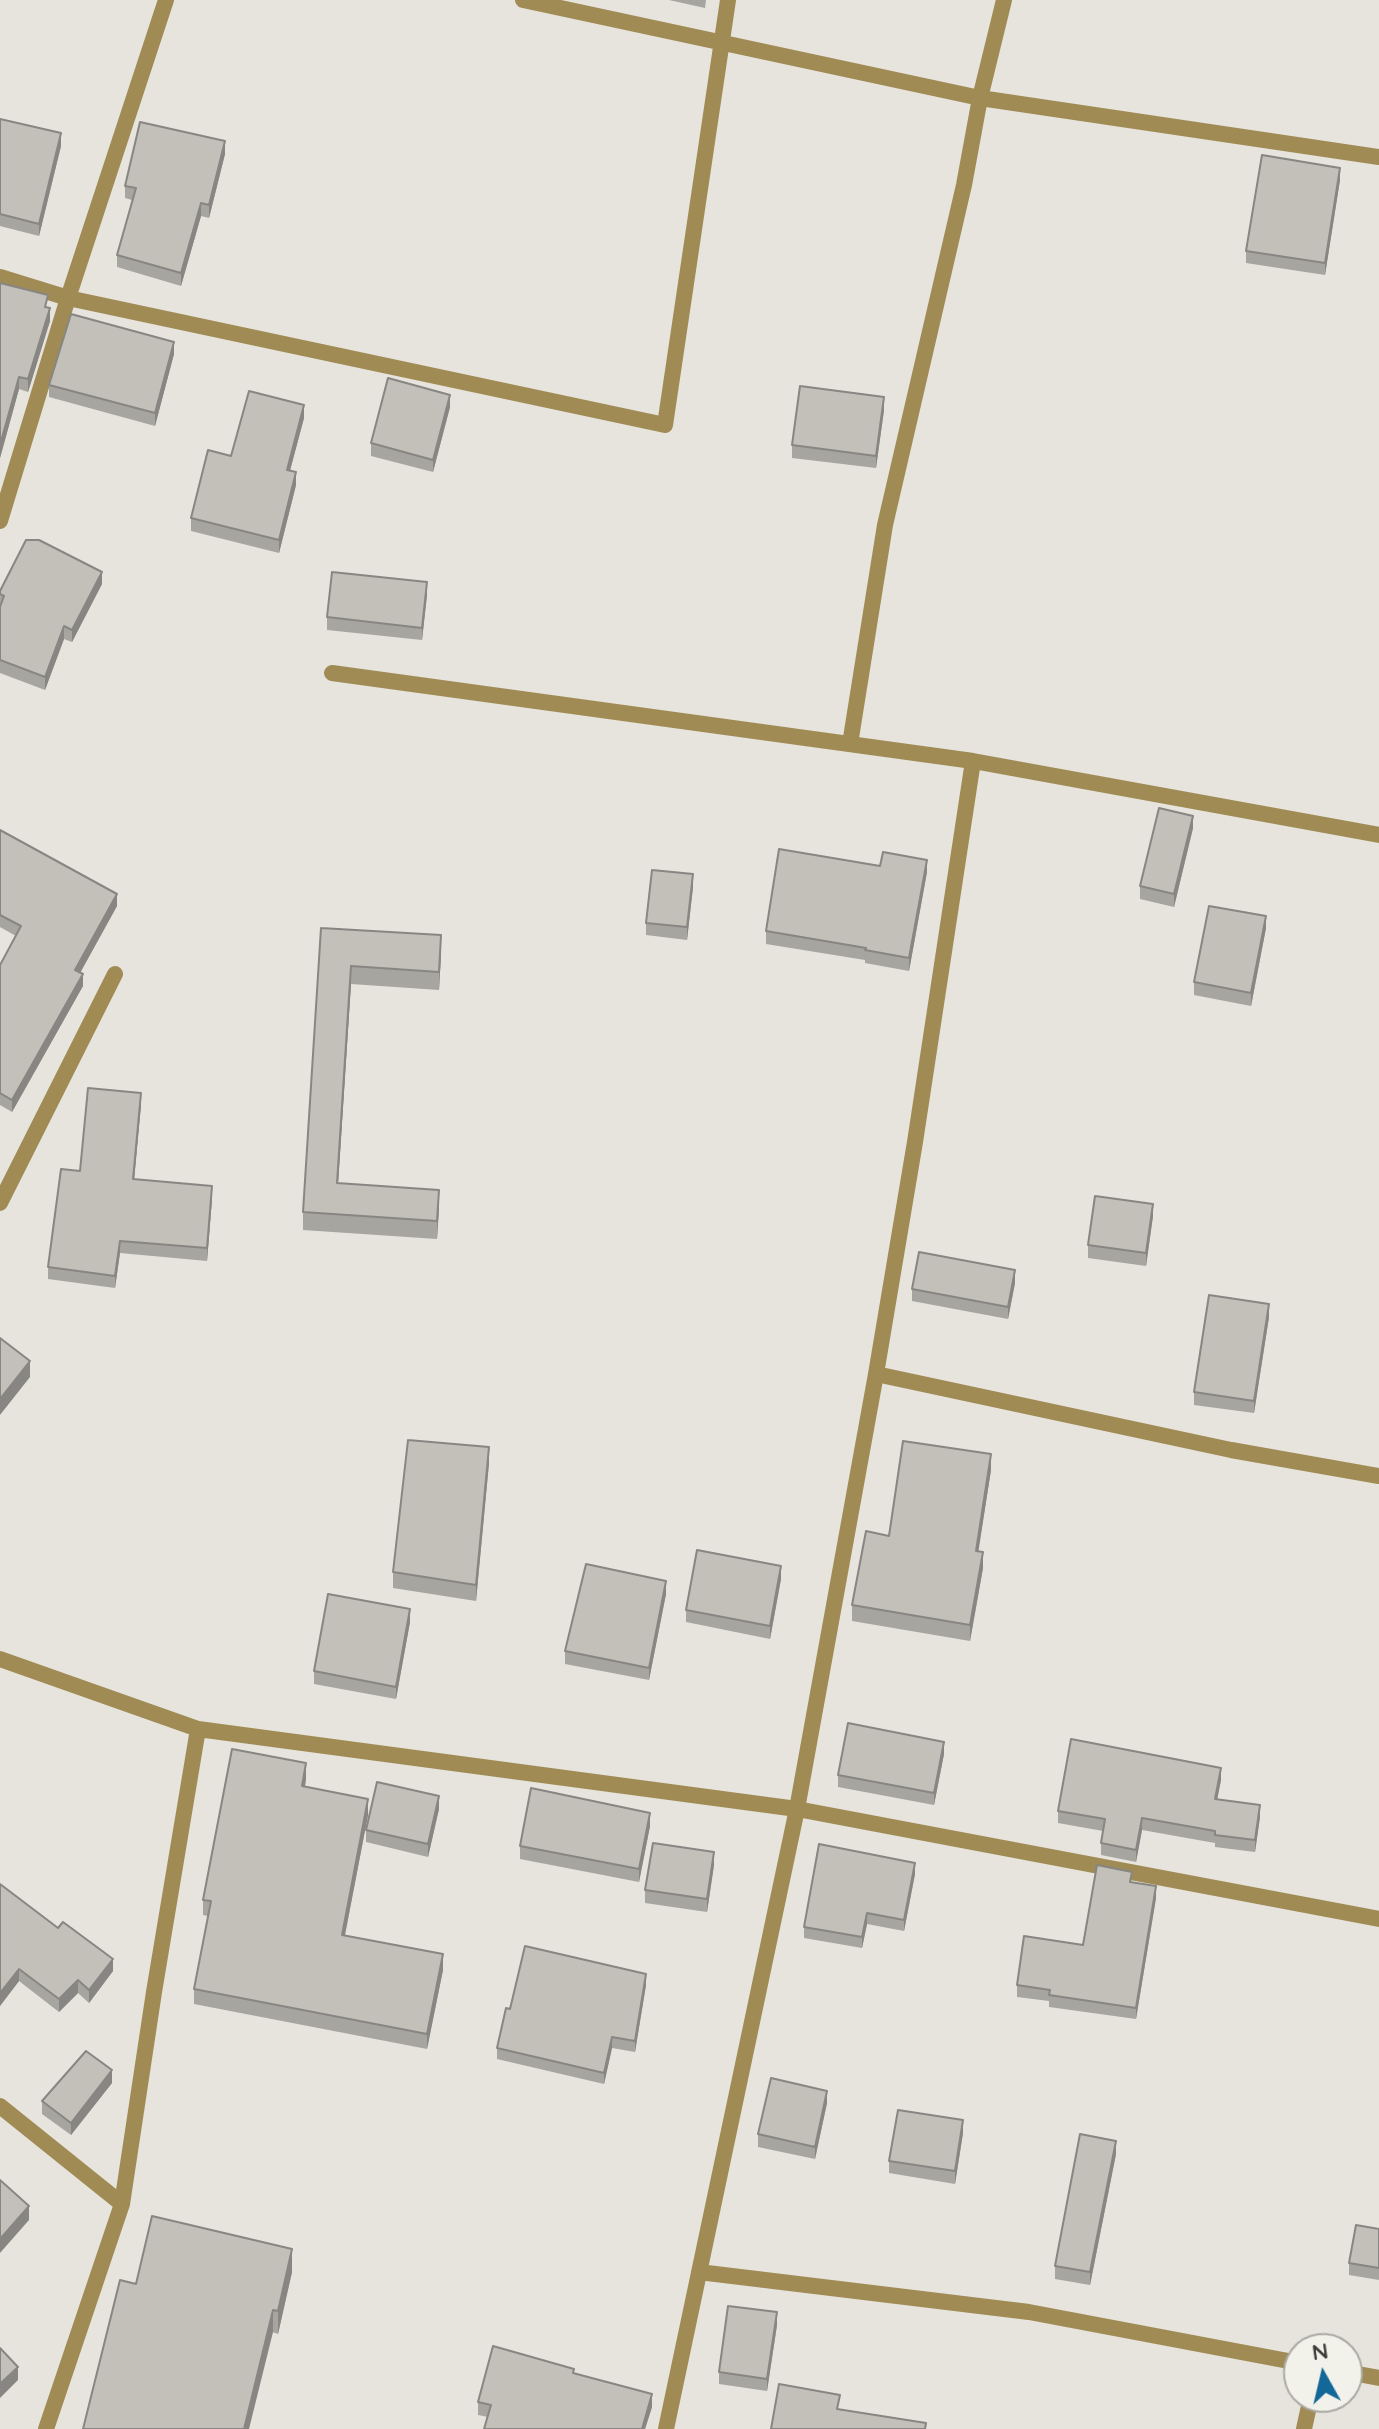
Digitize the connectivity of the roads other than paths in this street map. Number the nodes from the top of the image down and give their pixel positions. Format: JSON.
{"nodes":[{"id":1,"x":166,"y":0,"type":"edge"},
{"id":2,"x":523,"y":0,"type":"edge"},
{"id":3,"x":728,"y":0,"type":"edge"},
{"id":4,"x":1004,"y":0,"type":"edge"},
{"id":5,"x":722,"y":41,"type":"junction"},
{"id":6,"x":980,"y":98,"type":"junction"},
{"id":7,"x":1379,"y":157,"type":"edge"},
{"id":8,"x":0,"y":277,"type":"edge"},
{"id":9,"x":68,"y":298,"type":"junction"},
{"id":10,"x":0,"y":521,"type":"edge"},
{"id":11,"x":332,"y":673,"type":"dead end"},
{"id":12,"x":850,"y":744,"type":"junction"},
{"id":13,"x":973,"y":761,"type":"junction"},
{"id":14,"x":1379,"y":835,"type":"edge"},
{"id":15,"x":115,"y":974,"type":"dead end"},
{"id":16,"x":0,"y":1203,"type":"edge"},
{"id":17,"x":876,"y":1374,"type":"junction"},
{"id":18,"x":1379,"y":1476,"type":"edge"},
{"id":19,"x":0,"y":1659,"type":"edge"},
{"id":20,"x":198,"y":1729,"type":"junction"},
{"id":21,"x":797,"y":1809,"type":"junction"},
{"id":22,"x":1379,"y":1919,"type":"edge"},
{"id":23,"x":0,"y":2106,"type":"edge"},
{"id":24,"x":122,"y":2204,"type":"junction"},
{"id":25,"x":699,"y":2272,"type":"junction"},
{"id":26,"x":1283,"y":2360,"type":"edge"},
{"id":27,"x":46,"y":2429,"type":"edge"},
{"id":28,"x":666,"y":2429,"type":"edge"}],
"edges":[{"from":1,"to":9,"type":"street"},
{"from":2,"to":5,"type":"street"},
{"from":3,"to":5,"type":"street"},
{"from":4,"to":6,"type":"street"},
{"from":5,"to":6,"type":"street"},
{"from":5,"to":9,"type":"street"},
{"from":6,"to":7,"type":"street"},
{"from":6,"to":12,"type":"street"},
{"from":8,"to":9,"type":"street"},
{"from":9,"to":10,"type":"street"},
{"from":11,"to":12,"type":"street"},
{"from":12,"to":13,"type":"street"},
{"from":13,"to":14,"type":"street"},
{"from":13,"to":17,"type":"street"},
{"from":15,"to":16,"type":"street"},
{"from":17,"to":18,"type":"street"},
{"from":17,"to":21,"type":"street"},
{"from":19,"to":20,"type":"street"},
{"from":20,"to":21,"type":"street"},
{"from":20,"to":24,"type":"street"},
{"from":21,"to":22,"type":"street"},
{"from":21,"to":25,"type":"street"},
{"from":23,"to":24,"type":"street"},
{"from":24,"to":27,"type":"street"},
{"from":25,"to":26,"type":"street"},
{"from":25,"to":28,"type":"street"}]}
